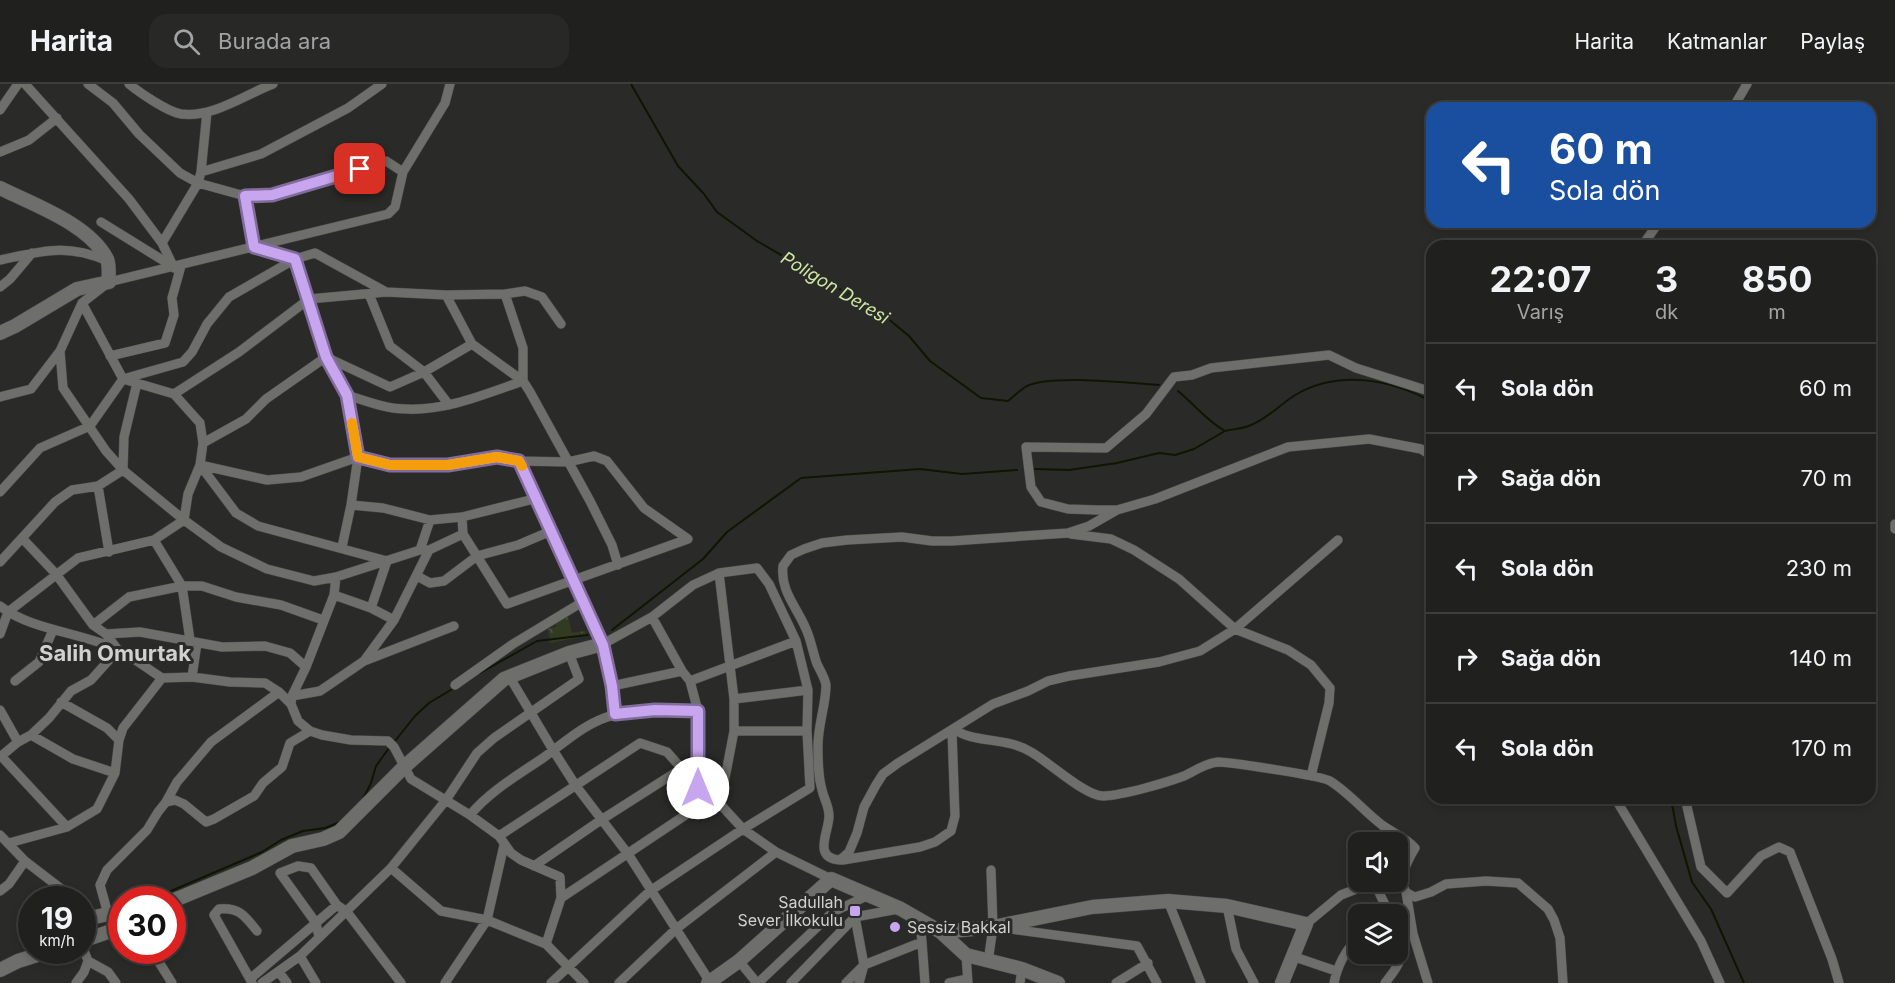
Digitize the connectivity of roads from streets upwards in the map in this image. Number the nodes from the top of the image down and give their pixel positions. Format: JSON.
{"nodes":[{"id":1,"x":18,"y":84,"type":"edge"},
{"id":2,"x":25,"y":84,"type":"edge"},
{"id":3,"x":88,"y":84,"type":"edge"},
{"id":4,"x":129,"y":84,"type":"edge"},
{"id":5,"x":382,"y":84,"type":"edge"},
{"id":6,"x":450,"y":84,"type":"edge"},
{"id":7,"x":1747,"y":84,"type":"edge"},
{"id":8,"x":270,"y":85,"type":"edge"},
{"id":9,"x":1736,"y":102,"type":"edge"},
{"id":10,"x":0,"y":110,"type":"edge"},
{"id":11,"x":207,"y":112,"type":"junction"},
{"id":12,"x":57,"y":118,"type":"junction"},
{"id":13,"x":0,"y":152,"type":"edge"},
{"id":14,"x":201,"y":172,"type":"junction"},
{"id":15,"x":404,"y":172,"type":"junction"},
{"id":16,"x":198,"y":183,"type":"junction"},
{"id":17,"x":0,"y":188,"type":"edge"},
{"id":18,"x":245,"y":196,"type":"junction"},
{"id":19,"x":101,"y":222,"type":"dead end"},
{"id":20,"x":162,"y":243,"type":"junction"},
{"id":21,"x":254,"y":247,"type":"junction"},
{"id":22,"x":32,"y":253,"type":"junction"},
{"id":23,"x":295,"y":259,"type":"junction"},
{"id":24,"x":0,"y":260,"type":"edge"},
{"id":25,"x":108,"y":261,"type":"junction"},
{"id":26,"x":178,"y":267,"type":"junction"},
{"id":27,"x":109,"y":282,"type":"junction"},
{"id":28,"x":0,"y":287,"type":"edge"},
{"id":29,"x":386,"y":292,"type":"junction"},
{"id":30,"x":369,"y":294,"type":"junction"},
{"id":31,"x":505,"y":294,"type":"junction"},
{"id":32,"x":446,"y":295,"type":"junction"},
{"id":33,"x":309,"y":299,"type":"junction"},
{"id":34,"x":82,"y":303,"type":"junction"},
{"id":35,"x":561,"y":324,"type":"dead end"},
{"id":36,"x":0,"y":333,"type":"edge"},
{"id":37,"x":472,"y":344,"type":"junction"},
{"id":38,"x":60,"y":351,"type":"junction"},
{"id":39,"x":110,"y":356,"type":"junction"},
{"id":40,"x":326,"y":357,"type":"junction"},
{"id":41,"x":424,"y":372,"type":"junction"},
{"id":42,"x":123,"y":379,"type":"junction"},
{"id":43,"x":523,"y":381,"type":"junction"},
{"id":44,"x":137,"y":383,"type":"junction"},
{"id":45,"x":1426,"y":390,"type":"edge"},
{"id":46,"x":174,"y":394,"type":"junction"},
{"id":47,"x":347,"y":395,"type":"junction"},
{"id":48,"x":0,"y":397,"type":"edge"},
{"id":49,"x":449,"y":405,"type":"junction"},
{"id":50,"x":90,"y":426,"type":"junction"},
{"id":51,"x":203,"y":442,"type":"junction"},
{"id":52,"x":1426,"y":452,"type":"edge"},
{"id":53,"x":358,"y":457,"type":"junction"},
{"id":54,"x":519,"y":461,"type":"junction"},
{"id":55,"x":568,"y":462,"type":"junction"},
{"id":56,"x":201,"y":465,"type":"junction"},
{"id":57,"x":123,"y":470,"type":"junction"},
{"id":58,"x":98,"y":486,"type":"junction"},
{"id":59,"x":0,"y":492,"type":"edge"},
{"id":60,"x":538,"y":498,"type":"junction"},
{"id":61,"x":351,"y":505,"type":"junction"},
{"id":62,"x":1089,"y":509,"type":"junction"},
{"id":63,"x":1117,"y":510,"type":"junction"},
{"id":64,"x":462,"y":518,"type":"junction"},
{"id":65,"x":184,"y":520,"type":"junction"},
{"id":66,"x":430,"y":520,"type":"junction"},
{"id":67,"x":1895,"y":524,"type":"edge"},
{"id":68,"x":1089,"y":526,"type":"junction"},
{"id":69,"x":1895,"y":529,"type":"edge"},
{"id":70,"x":551,"y":531,"type":"junction"},
{"id":71,"x":1068,"y":533,"type":"junction"},
{"id":72,"x":463,"y":534,"type":"junction"},
{"id":73,"x":22,"y":538,"type":"junction"},
{"id":74,"x":154,"y":540,"type":"junction"},
{"id":75,"x":1338,"y":540,"type":"dead end"},
{"id":76,"x":342,"y":547,"type":"junction"},
{"id":77,"x":425,"y":550,"type":"junction"},
{"id":78,"x":109,"y":552,"type":"junction"},
{"id":79,"x":477,"y":556,"type":"junction"},
{"id":80,"x":387,"y":561,"type":"junction"},
{"id":81,"x":0,"y":562,"type":"edge"},
{"id":82,"x":618,"y":565,"type":"junction"},
{"id":83,"x":719,"y":573,"type":"junction"},
{"id":84,"x":56,"y":574,"type":"junction"},
{"id":85,"x":417,"y":576,"type":"junction"},
{"id":86,"x":336,"y":577,"type":"junction"},
{"id":87,"x":574,"y":579,"type":"junction"},
{"id":88,"x":182,"y":586,"type":"junction"},
{"id":89,"x":334,"y":595,"type":"junction"},
{"id":90,"x":584,"y":601,"type":"junction"},
{"id":91,"x":371,"y":608,"type":"junction"},
{"id":92,"x":2,"y":611,"type":"edge"},
{"id":93,"x":652,"y":617,"type":"junction"},
{"id":94,"x":323,"y":620,"type":"junction"},
{"id":95,"x":394,"y":620,"type":"junction"},
{"id":96,"x":93,"y":625,"type":"junction"},
{"id":97,"x":454,"y":626,"type":"dead end"},
{"id":98,"x":1235,"y":629,"type":"junction"},
{"id":99,"x":53,"y":630,"type":"junction"},
{"id":100,"x":0,"y":634,"type":"edge"},
{"id":101,"x":106,"y":634,"type":"junction"},
{"id":102,"x":796,"y":641,"type":"junction"},
{"id":103,"x":193,"y":642,"type":"junction"},
{"id":104,"x":603,"y":645,"type":"junction"},
{"id":105,"x":118,"y":650,"type":"junction"},
{"id":106,"x":569,"y":653,"type":"junction"},
{"id":107,"x":364,"y":661,"type":"junction"},
{"id":108,"x":730,"y":666,"type":"junction"},
{"id":109,"x":306,"y":667,"type":"junction"},
{"id":110,"x":682,"y":671,"type":"junction"},
{"id":111,"x":192,"y":676,"type":"junction"},
{"id":112,"x":509,"y":676,"type":"junction"},
{"id":113,"x":162,"y":678,"type":"junction"},
{"id":114,"x":15,"y":681,"type":"dead end"},
{"id":115,"x":690,"y":681,"type":"junction"},
{"id":116,"x":455,"y":684,"type":"dead end"},
{"id":117,"x":612,"y":686,"type":"junction"},
{"id":118,"x":808,"y":690,"type":"junction"},
{"id":119,"x":279,"y":692,"type":"junction"},
{"id":120,"x":734,"y":699,"type":"junction"},
{"id":121,"x":291,"y":700,"type":"junction"},
{"id":122,"x":61,"y":702,"type":"junction"},
{"id":123,"x":0,"y":710,"type":"edge"},
{"id":124,"x":698,"y":711,"type":"junction"},
{"id":125,"x":531,"y":712,"type":"junction"},
{"id":126,"x":615,"y":714,"type":"junction"},
{"id":127,"x":953,"y":730,"type":"junction"},
{"id":128,"x":310,"y":731,"type":"junction"},
{"id":129,"x":734,"y":731,"type":"junction"},
{"id":130,"x":807,"y":731,"type":"junction"},
{"id":131,"x":31,"y":735,"type":"junction"},
{"id":132,"x":119,"y":740,"type":"junction"},
{"id":133,"x":18,"y":742,"type":"junction"},
{"id":134,"x":553,"y":750,"type":"junction"},
{"id":135,"x":1,"y":757,"type":"edge"},
{"id":136,"x":404,"y":767,"type":"junction"},
{"id":137,"x":681,"y":769,"type":"junction"},
{"id":138,"x":115,"y":773,"type":"junction"},
{"id":139,"x":1311,"y":776,"type":"junction"},
{"id":140,"x":576,"y":786,"type":"junction"},
{"id":141,"x":698,"y":788,"type":"junction"},
{"id":142,"x":711,"y":798,"type":"junction"},
{"id":143,"x":446,"y":800,"type":"junction"},
{"id":144,"x":166,"y":802,"type":"junction"},
{"id":145,"x":720,"y":804,"type":"junction"},
{"id":146,"x":1619,"y":804,"type":"edge"},
{"id":147,"x":1686,"y":804,"type":"edge"},
{"id":148,"x":470,"y":814,"type":"junction"},
{"id":149,"x":601,"y":820,"type":"junction"},
{"id":150,"x":67,"y":827,"type":"junction"},
{"id":151,"x":743,"y":829,"type":"junction"},
{"id":152,"x":1393,"y":832,"type":"edge"},
{"id":153,"x":0,"y":835,"type":"edge"},
{"id":154,"x":502,"y":840,"type":"junction"},
{"id":155,"x":1408,"y":841,"type":"edge"},
{"id":156,"x":9,"y":843,"type":"junction"},
{"id":157,"x":776,"y":852,"type":"junction"},
{"id":158,"x":628,"y":854,"type":"junction"},
{"id":159,"x":840,"y":860,"type":"junction"},
{"id":160,"x":26,"y":861,"type":"junction"},
{"id":161,"x":1408,"y":861,"type":"edge"},
{"id":162,"x":534,"y":866,"type":"junction"},
{"id":163,"x":391,"y":868,"type":"junction"},
{"id":164,"x":991,"y":870,"type":"dead end"},
{"id":165,"x":831,"y":879,"type":"junction"},
{"id":166,"x":58,"y":886,"type":"edge"},
{"id":167,"x":0,"y":891,"type":"edge"},
{"id":168,"x":650,"y":891,"type":"junction"},
{"id":169,"x":1406,"y":892,"type":"joint"},
{"id":170,"x":186,"y":895,"type":"edge"},
{"id":171,"x":869,"y":895,"type":"junction"},
{"id":172,"x":561,"y":898,"type":"junction"},
{"id":173,"x":108,"y":901,"type":"edge"},
{"id":174,"x":1168,"y":901,"type":"junction"},
{"id":175,"x":1384,"y":904,"type":"edge"},
{"id":176,"x":337,"y":905,"type":"junction"},
{"id":177,"x":1227,"y":906,"type":"junction"},
{"id":178,"x":901,"y":909,"type":"junction"},
{"id":179,"x":347,"y":912,"type":"junction"},
{"id":180,"x":855,"y":917,"type":"junction"},
{"id":181,"x":487,"y":920,"type":"junction"},
{"id":182,"x":920,"y":921,"type":"junction"},
{"id":183,"x":316,"y":924,"type":"junction"},
{"id":184,"x":1306,"y":924,"type":"junction"},
{"id":185,"x":993,"y":927,"type":"junction"},
{"id":186,"x":676,"y":929,"type":"junction"},
{"id":187,"x":257,"y":931,"type":"dead end"},
{"id":188,"x":941,"y":933,"type":"junction"},
{"id":189,"x":319,"y":937,"type":"junction"},
{"id":190,"x":922,"y":942,"type":"junction"},
{"id":191,"x":546,"y":944,"type":"junction"},
{"id":192,"x":1348,"y":951,"type":"edge"},
{"id":193,"x":966,"y":955,"type":"junction"},
{"id":194,"x":300,"y":956,"type":"junction"},
{"id":195,"x":1292,"y":956,"type":"junction"},
{"id":196,"x":18,"y":961,"type":"edge"},
{"id":197,"x":739,"y":961,"type":"junction"},
{"id":198,"x":988,"y":962,"type":"junction"},
{"id":199,"x":1148,"y":963,"type":"junction"},
{"id":200,"x":87,"y":964,"type":"edge"},
{"id":201,"x":93,"y":964,"type":"edge"},
{"id":202,"x":160,"y":964,"type":"edge"},
{"id":203,"x":1399,"y":964,"type":"edge"},
{"id":204,"x":864,"y":965,"type":"junction"},
{"id":205,"x":567,"y":966,"type":"junction"},
{"id":206,"x":0,"y":970,"type":"edge"},
{"id":207,"x":1336,"y":971,"type":"junction"},
{"id":208,"x":279,"y":972,"type":"junction"},
{"id":209,"x":1021,"y":976,"type":"edge"},
{"id":210,"x":251,"y":981,"type":"edge"},
{"id":211,"x":968,"y":981,"type":"edge"},
{"id":212,"x":709,"y":982,"type":"edge"},
{"id":213,"x":76,"y":983,"type":"edge"},
{"id":214,"x":116,"y":983,"type":"edge"},
{"id":215,"x":172,"y":983,"type":"edge"},
{"id":216,"x":262,"y":983,"type":"edge"},
{"id":217,"x":287,"y":983,"type":"edge"},
{"id":218,"x":316,"y":983,"type":"edge"},
{"id":219,"x":401,"y":983,"type":"edge"},
{"id":220,"x":446,"y":983,"type":"edge"},
{"id":221,"x":551,"y":983,"type":"edge"},
{"id":222,"x":584,"y":983,"type":"edge"},
{"id":223,"x":619,"y":983,"type":"edge"},
{"id":224,"x":757,"y":983,"type":"edge"},
{"id":225,"x":791,"y":983,"type":"edge"},
{"id":226,"x":846,"y":983,"type":"edge"},
{"id":227,"x":859,"y":983,"type":"edge"},
{"id":228,"x":926,"y":983,"type":"edge"},
{"id":229,"x":949,"y":983,"type":"edge"},
{"id":230,"x":1058,"y":983,"type":"edge"},
{"id":231,"x":1116,"y":983,"type":"edge"},
{"id":232,"x":1157,"y":983,"type":"edge"},
{"id":233,"x":1201,"y":983,"type":"edge"},
{"id":234,"x":1254,"y":983,"type":"edge"},
{"id":235,"x":1282,"y":983,"type":"edge"},
{"id":236,"x":1334,"y":983,"type":"edge"},
{"id":237,"x":1385,"y":983,"type":"edge"},
{"id":238,"x":1428,"y":983,"type":"edge"},
{"id":239,"x":1563,"y":983,"type":"edge"},
{"id":240,"x":1720,"y":983,"type":"edge"},
{"id":241,"x":1839,"y":983,"type":"edge"}],
"edges":[{"from":1,"to":10,"type":"street"},
{"from":2,"to":12,"type":"street"},
{"from":3,"to":16,"type":"street"},
{"from":4,"to":11,"type":"street"},
{"from":5,"to":14,"type":"street"},
{"from":6,"to":15,"type":"street"},
{"from":7,"to":9,"type":"street"},
{"from":8,"to":11,"type":"street"},
{"from":11,"to":14,"type":"street"},
{"from":12,"to":13,"type":"street"},
{"from":12,"to":20,"type":"street"},
{"from":14,"to":16,"type":"street"},
{"from":15,"to":18,"type":"street"},
{"from":15,"to":21,"type":"street"},
{"from":16,"to":18,"type":"street"},
{"from":16,"to":20,"type":"street"},
{"from":17,"to":25,"type":"street"},
{"from":18,"to":21,"type":"street"},
{"from":19,"to":26,"type":"street"},
{"from":20,"to":26,"type":"street"},
{"from":21,"to":23,"type":"street"},
{"from":21,"to":26,"type":"street"},
{"from":22,"to":24,"type":"street"},
{"from":22,"to":25,"type":"street"},
{"from":22,"to":28,"type":"street"},
{"from":23,"to":29,"type":"street"},
{"from":23,"to":33,"type":"street"},
{"from":23,"to":42,"type":"street"},
{"from":25,"to":27,"type":"street"},
{"from":26,"to":27,"type":"street"},
{"from":26,"to":39,"type":"street"},
{"from":27,"to":34,"type":"street"},
{"from":27,"to":36,"type":"street"},
{"from":29,"to":30,"type":"street"},
{"from":29,"to":32,"type":"street"},
{"from":30,"to":33,"type":"street"},
{"from":30,"to":41,"type":"street"},
{"from":31,"to":32,"type":"street"},
{"from":31,"to":35,"type":"street"},
{"from":31,"to":43,"type":"street"},
{"from":32,"to":37,"type":"street"},
{"from":33,"to":40,"type":"street"},
{"from":33,"to":46,"type":"street"},
{"from":34,"to":38,"type":"street"},
{"from":34,"to":39,"type":"street"},
{"from":37,"to":41,"type":"street"},
{"from":37,"to":43,"type":"street"},
{"from":38,"to":48,"type":"street"},
{"from":38,"to":50,"type":"street"},
{"from":39,"to":42,"type":"street"},
{"from":40,"to":41,"type":"street"},
{"from":40,"to":47,"type":"street"},
{"from":40,"to":51,"type":"street"},
{"from":41,"to":49,"type":"street"},
{"from":42,"to":44,"type":"street"},
{"from":42,"to":50,"type":"street"},
{"from":43,"to":49,"type":"street"},
{"from":43,"to":55,"type":"street"},
{"from":44,"to":46,"type":"street"},
{"from":44,"to":57,"type":"street"},
{"from":45,"to":62,"type":"street"},
{"from":46,"to":51,"type":"street"},
{"from":47,"to":49,"type":"street"},
{"from":47,"to":53,"type":"street"},
{"from":50,"to":57,"type":"street"},
{"from":50,"to":59,"type":"street"},
{"from":51,"to":56,"type":"street"},
{"from":52,"to":63,"type":"street"},
{"from":53,"to":54,"type":"street"},
{"from":53,"to":56,"type":"street"},
{"from":53,"to":61,"type":"street"},
{"from":54,"to":55,"type":"street"},
{"from":54,"to":60,"type":"street"},
{"from":55,"to":82,"type":"street"},
{"from":55,"to":82,"type":"street"},
{"from":56,"to":65,"type":"street"},
{"from":56,"to":76,"type":"street"},
{"from":57,"to":58,"type":"street"},
{"from":57,"to":65,"type":"street"},
{"from":58,"to":73,"type":"street"},
{"from":58,"to":78,"type":"street"},
{"from":60,"to":64,"type":"street"},
{"from":60,"to":70,"type":"street"},
{"from":61,"to":66,"type":"street"},
{"from":61,"to":76,"type":"street"},
{"from":62,"to":63,"type":"street"},
{"from":62,"to":68,"type":"street"},
{"from":63,"to":68,"type":"street"},
{"from":64,"to":66,"type":"street"},
{"from":64,"to":72,"type":"street"},
{"from":65,"to":74,"type":"street"},
{"from":65,"to":86,"type":"street"},
{"from":66,"to":77,"type":"street"},
{"from":67,"to":69,"type":"street"},
{"from":68,"to":71,"type":"street"},
{"from":70,"to":79,"type":"street"},
{"from":70,"to":87,"type":"street"},
{"from":71,"to":98,"type":"street"},
{"from":71,"to":159,"type":"street"},
{"from":72,"to":77,"type":"street"},
{"from":72,"to":79,"type":"street"},
{"from":73,"to":81,"type":"street"},
{"from":73,"to":84,"type":"street"},
{"from":74,"to":78,"type":"street"},
{"from":74,"to":88,"type":"street"},
{"from":75,"to":98,"type":"street"},
{"from":76,"to":80,"type":"street"},
{"from":77,"to":80,"type":"street"},
{"from":77,"to":85,"type":"street"},
{"from":78,"to":84,"type":"street"},
{"from":79,"to":85,"type":"street"},
{"from":79,"to":87,"type":"street"},
{"from":80,"to":86,"type":"street"},
{"from":80,"to":91,"type":"street"},
{"from":82,"to":87,"type":"street"},
{"from":83,"to":93,"type":"street"},
{"from":83,"to":102,"type":"street"},
{"from":83,"to":108,"type":"street"},
{"from":84,"to":92,"type":"street"},
{"from":84,"to":96,"type":"street"},
{"from":85,"to":95,"type":"street"},
{"from":86,"to":89,"type":"street"},
{"from":87,"to":90,"type":"street"},
{"from":88,"to":94,"type":"street"},
{"from":88,"to":96,"type":"street"},
{"from":88,"to":103,"type":"street"},
{"from":89,"to":91,"type":"street"},
{"from":89,"to":94,"type":"street"},
{"from":90,"to":104,"type":"street"},
{"from":90,"to":116,"type":"street"},
{"from":91,"to":95,"type":"street"},
{"from":92,"to":99,"type":"street"},
{"from":92,"to":100,"type":"street"},
{"from":93,"to":104,"type":"street"},
{"from":93,"to":110,"type":"street"},
{"from":94,"to":109,"type":"street"},
{"from":95,"to":107,"type":"street"},
{"from":96,"to":101,"type":"street"},
{"from":97,"to":107,"type":"street"},
{"from":98,"to":127,"type":"street"},
{"from":98,"to":139,"type":"street"},
{"from":99,"to":105,"type":"street"},
{"from":99,"to":114,"type":"street"},
{"from":101,"to":103,"type":"street"},
{"from":101,"to":105,"type":"street"},
{"from":102,"to":108,"type":"street"},
{"from":102,"to":118,"type":"street"},
{"from":103,"to":109,"type":"street"},
{"from":103,"to":111,"type":"street"},
{"from":104,"to":106,"type":"street"},
{"from":104,"to":117,"type":"street"},
{"from":105,"to":113,"type":"street"},
{"from":105,"to":122,"type":"street"},
{"from":106,"to":112,"type":"street"},
{"from":106,"to":125,"type":"street"},
{"from":107,"to":121,"type":"street"},
{"from":108,"to":115,"type":"street"},
{"from":108,"to":120,"type":"street"},
{"from":109,"to":121,"type":"street"},
{"from":110,"to":115,"type":"street"},
{"from":110,"to":117,"type":"street"},
{"from":111,"to":113,"type":"street"},
{"from":111,"to":119,"type":"street"},
{"from":112,"to":125,"type":"street"},
{"from":112,"to":136,"type":"street"},
{"from":113,"to":132,"type":"street"},
{"from":115,"to":124,"type":"street"},
{"from":117,"to":126,"type":"street"},
{"from":118,"to":120,"type":"street"},
{"from":118,"to":130,"type":"street"},
{"from":119,"to":121,"type":"street"},
{"from":119,"to":144,"type":"street"},
{"from":120,"to":129,"type":"street"},
{"from":121,"to":128,"type":"street"},
{"from":122,"to":131,"type":"street"},
{"from":122,"to":132,"type":"street"},
{"from":123,"to":133,"type":"street"},
{"from":124,"to":126,"type":"street"},
{"from":124,"to":141,"type":"street"},
{"from":125,"to":134,"type":"street"},
{"from":125,"to":143,"type":"street"},
{"from":126,"to":134,"type":"street"},
{"from":127,"to":139,"type":"street"},
{"from":127,"to":159,"type":"street"},
{"from":127,"to":159,"type":"street"},
{"from":128,"to":136,"type":"street"},
{"from":128,"to":144,"type":"street"},
{"from":129,"to":130,"type":"street"},
{"from":129,"to":145,"type":"street"},
{"from":130,"to":151,"type":"street"},
{"from":131,"to":133,"type":"street"},
{"from":131,"to":138,"type":"street"},
{"from":132,"to":138,"type":"street"},
{"from":133,"to":135,"type":"street"},
{"from":134,"to":140,"type":"street"},
{"from":134,"to":148,"type":"street"},
{"from":135,"to":150,"type":"street"},
{"from":136,"to":143,"type":"street"},
{"from":136,"to":170,"type":"street"},
{"from":137,"to":140,"type":"street"},
{"from":137,"to":141,"type":"street"},
{"from":137,"to":149,"type":"street"},
{"from":138,"to":150,"type":"street"},
{"from":139,"to":152,"type":"street"},
{"from":140,"to":149,"type":"street"},
{"from":140,"to":154,"type":"street"},
{"from":141,"to":142,"type":"street"},
{"from":142,"to":145,"type":"street"},
{"from":142,"to":158,"type":"street"},
{"from":143,"to":148,"type":"street"},
{"from":143,"to":163,"type":"street"},
{"from":144,"to":173,"type":"street"},
{"from":145,"to":151,"type":"street"},
{"from":146,"to":240,"type":"street"},
{"from":147,"to":241,"type":"street"},
{"from":148,"to":154,"type":"street"},
{"from":149,"to":158,"type":"street"},
{"from":149,"to":162,"type":"street"},
{"from":150,"to":156,"type":"street"},
{"from":151,"to":157,"type":"street"},
{"from":151,"to":168,"type":"street"},
{"from":153,"to":156,"type":"street"},
{"from":154,"to":162,"type":"street"},
{"from":154,"to":181,"type":"street"},
{"from":155,"to":161,"type":"street"},
{"from":156,"to":160,"type":"street"},
{"from":157,"to":165,"type":"street"},
{"from":157,"to":186,"type":"street"},
{"from":158,"to":168,"type":"street"},
{"from":158,"to":172,"type":"street"},
{"from":160,"to":166,"type":"street"},
{"from":160,"to":167,"type":"street"},
{"from":162,"to":172,"type":"street"},
{"from":163,"to":179,"type":"street"},
{"from":163,"to":181,"type":"street"},
{"from":164,"to":185,"type":"street"},
{"from":165,"to":171,"type":"street"},
{"from":165,"to":197,"type":"street"},
{"from":168,"to":186,"type":"street"},
{"from":168,"to":205,"type":"street"},
{"from":169,"to":238,"type":"street"},
{"from":169,"to":239,"type":"street"},
{"from":171,"to":178,"type":"street"},
{"from":171,"to":224,"type":"street"},
{"from":172,"to":191,"type":"street"},
{"from":174,"to":177,"type":"street"},
{"from":174,"to":185,"type":"street"},
{"from":174,"to":233,"type":"street"},
{"from":175,"to":184,"type":"street"},
{"from":176,"to":179,"type":"street"},
{"from":176,"to":183,"type":"street"},
{"from":176,"to":183,"type":"street"},
{"from":177,"to":184,"type":"street"},
{"from":177,"to":234,"type":"street"},
{"from":178,"to":180,"type":"street"},
{"from":178,"to":182,"type":"street"},
{"from":179,"to":189,"type":"street"},
{"from":179,"to":219,"type":"street"},
{"from":180,"to":204,"type":"street"},
{"from":180,"to":225,"type":"street"},
{"from":181,"to":191,"type":"street"},
{"from":181,"to":220,"type":"street"},
{"from":182,"to":188,"type":"street"},
{"from":182,"to":190,"type":"street"},
{"from":183,"to":189,"type":"street"},
{"from":183,"to":210,"type":"street"},
{"from":184,"to":195,"type":"street"},
{"from":185,"to":188,"type":"street"},
{"from":185,"to":198,"type":"street"},
{"from":185,"to":199,"type":"street"},
{"from":186,"to":212,"type":"street"},
{"from":186,"to":223,"type":"street"},
{"from":187,"to":210,"type":"street"},
{"from":188,"to":193,"type":"street"},
{"from":189,"to":194,"type":"street"},
{"from":190,"to":204,"type":"street"},
{"from":190,"to":228,"type":"street"},
{"from":191,"to":205,"type":"street"},
{"from":192,"to":207,"type":"street"},
{"from":193,"to":198,"type":"street"},
{"from":193,"to":211,"type":"street"},
{"from":194,"to":208,"type":"street"},
{"from":194,"to":218,"type":"street"},
{"from":195,"to":207,"type":"street"},
{"from":195,"to":235,"type":"street"},
{"from":196,"to":206,"type":"street"},
{"from":197,"to":212,"type":"street"},
{"from":197,"to":224,"type":"street"},
{"from":198,"to":209,"type":"street"},
{"from":199,"to":231,"type":"street"},
{"from":199,"to":232,"type":"street"},
{"from":200,"to":213,"type":"street"},
{"from":201,"to":214,"type":"street"},
{"from":202,"to":215,"type":"street"},
{"from":203,"to":237,"type":"street"},
{"from":204,"to":226,"type":"street"},
{"from":204,"to":227,"type":"street"},
{"from":205,"to":221,"type":"street"},
{"from":205,"to":222,"type":"street"},
{"from":207,"to":236,"type":"street"},
{"from":208,"to":216,"type":"street"},
{"from":208,"to":217,"type":"street"},
{"from":209,"to":230,"type":"street"},
{"from":211,"to":229,"type":"street"}]}
